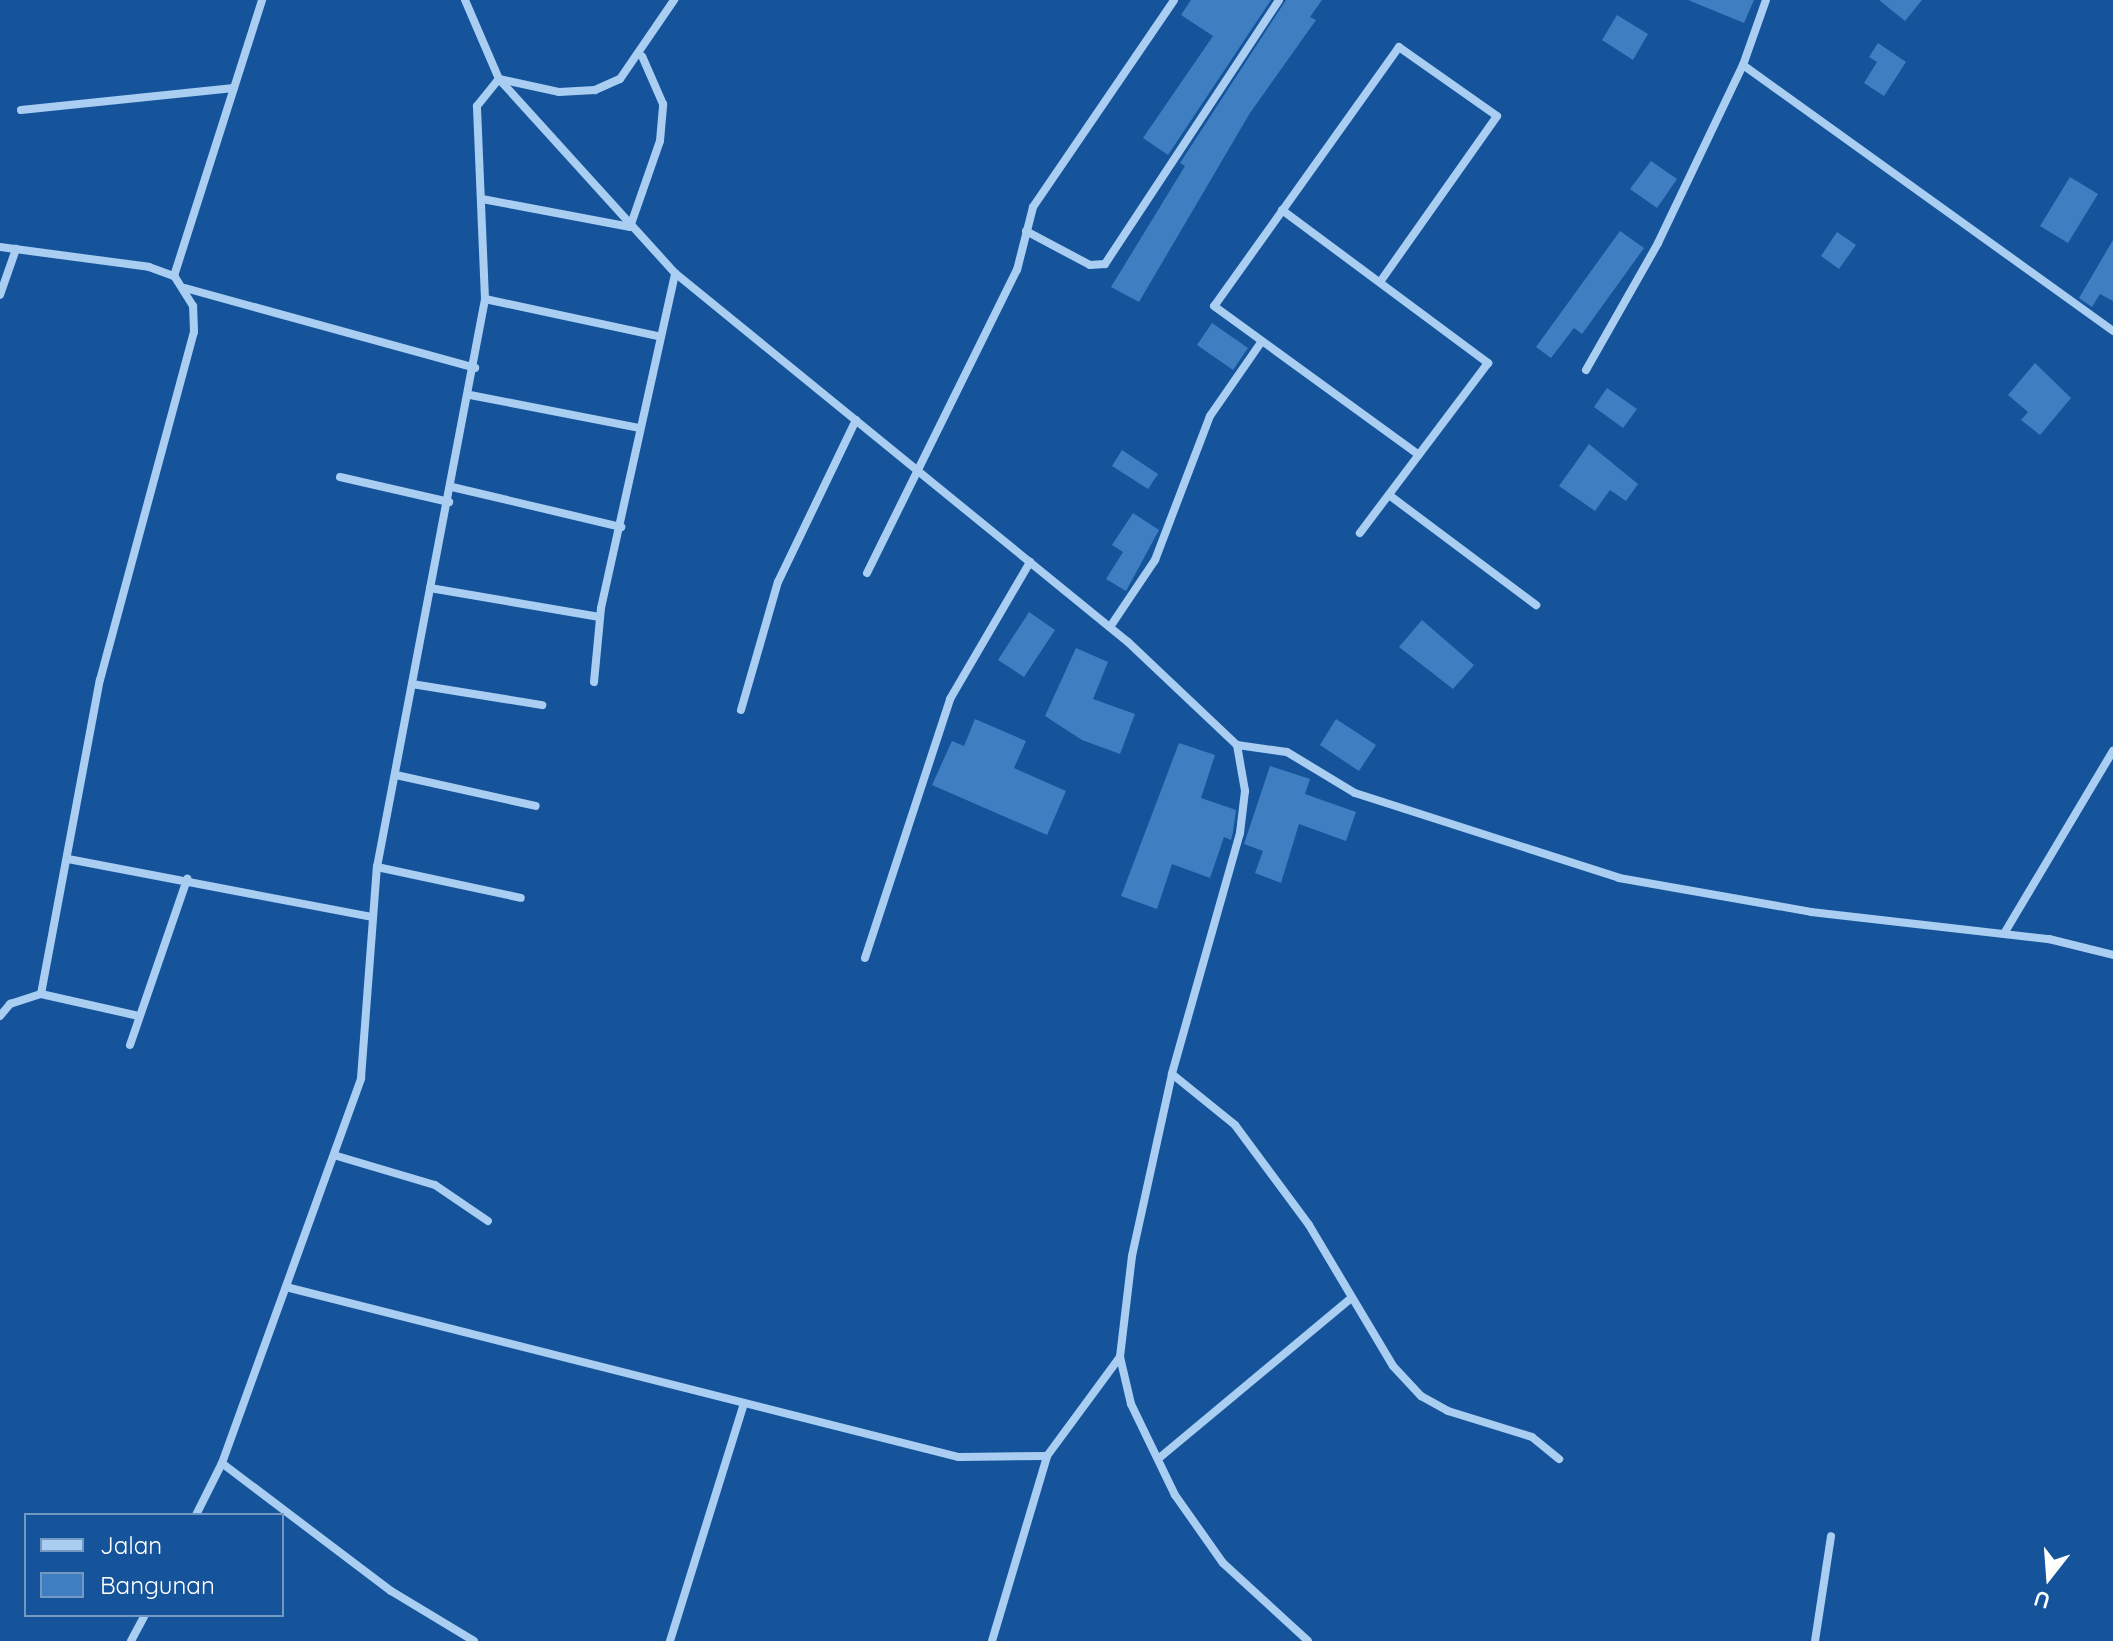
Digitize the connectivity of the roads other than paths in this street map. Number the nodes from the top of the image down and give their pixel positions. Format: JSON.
{"nodes":[{"id":1,"x":262,"y":0,"type":"edge"},
{"id":2,"x":465,"y":0,"type":"edge"},
{"id":3,"x":674,"y":0,"type":"edge"},
{"id":4,"x":1174,"y":0,"type":"edge"},
{"id":5,"x":1279,"y":0,"type":"edge"},
{"id":6,"x":1766,"y":0,"type":"edge"},
{"id":7,"x":642,"y":56,"type":"junction"},
{"id":8,"x":1743,"y":65,"type":"junction"},
{"id":9,"x":499,"y":79,"type":"junction"},
{"id":10,"x":234,"y":88,"type":"junction"},
{"id":11,"x":21,"y":110,"type":"dead end"},
{"id":12,"x":482,"y":199,"type":"junction"},
{"id":13,"x":1282,"y":210,"type":"junction"},
{"id":14,"x":630,"y":227,"type":"junction"},
{"id":15,"x":1026,"y":231,"type":"junction"},
{"id":16,"x":0,"y":247,"type":"edge"},
{"id":17,"x":16,"y":249,"type":"junction"},
{"id":18,"x":675,"y":273,"type":"junction"},
{"id":19,"x":174,"y":276,"type":"junction"},
{"id":20,"x":1380,"y":282,"type":"junction"},
{"id":21,"x":185,"y":288,"type":"junction"},
{"id":22,"x":0,"y":295,"type":"edge"},
{"id":23,"x":485,"y":299,"type":"junction"},
{"id":24,"x":2113,"y":331,"type":"edge"},
{"id":25,"x":658,"y":336,"type":"junction"},
{"id":26,"x":1262,"y":341,"type":"junction"},
{"id":27,"x":475,"y":368,"type":"junction"},
{"id":28,"x":1586,"y":370,"type":"dead end"},
{"id":29,"x":470,"y":395,"type":"junction"},
{"id":30,"x":856,"y":420,"type":"junction"},
{"id":31,"x":639,"y":428,"type":"junction"},
{"id":32,"x":1419,"y":455,"type":"junction"},
{"id":33,"x":918,"y":466,"type":"junction"},
{"id":34,"x":340,"y":477,"type":"dead end"},
{"id":35,"x":452,"y":487,"type":"junction"},
{"id":36,"x":1389,"y":495,"type":"junction"},
{"id":37,"x":449,"y":502,"type":"junction"},
{"id":38,"x":621,"y":527,"type":"junction"},
{"id":39,"x":1360,"y":533,"type":"dead end"},
{"id":40,"x":1030,"y":562,"type":"junction"},
{"id":41,"x":867,"y":573,"type":"dead end"},
{"id":42,"x":430,"y":588,"type":"junction"},
{"id":43,"x":1536,"y":605,"type":"dead end"},
{"id":44,"x":600,"y":617,"type":"junction"},
{"id":45,"x":1110,"y":627,"type":"junction"},
{"id":46,"x":594,"y":682,"type":"dead end"},
{"id":47,"x":412,"y":684,"type":"junction"},
{"id":48,"x":542,"y":705,"type":"dead end"},
{"id":49,"x":741,"y":710,"type":"dead end"},
{"id":50,"x":1237,"y":745,"type":"junction"},
{"id":51,"x":2113,"y":751,"type":"edge"},
{"id":52,"x":396,"y":775,"type":"junction"},
{"id":53,"x":536,"y":806,"type":"dead end"},
{"id":54,"x":68,"y":859,"type":"junction"},
{"id":55,"x":377,"y":867,"type":"junction"},
{"id":56,"x":187,"y":879,"type":"junction"},
{"id":57,"x":521,"y":898,"type":"dead end"},
{"id":58,"x":371,"y":917,"type":"junction"},
{"id":59,"x":2005,"y":932,"type":"junction"},
{"id":60,"x":2113,"y":955,"type":"edge"},
{"id":61,"x":865,"y":958,"type":"dead end"},
{"id":62,"x":41,"y":994,"type":"junction"},
{"id":63,"x":0,"y":1016,"type":"edge"},
{"id":64,"x":139,"y":1016,"type":"junction"},
{"id":65,"x":130,"y":1045,"type":"dead end"},
{"id":66,"x":1172,"y":1074,"type":"junction"},
{"id":67,"x":337,"y":1156,"type":"junction"},
{"id":68,"x":488,"y":1221,"type":"dead end"},
{"id":69,"x":286,"y":1287,"type":"junction"},
{"id":70,"x":1351,"y":1298,"type":"junction"},
{"id":71,"x":1120,"y":1357,"type":"junction"},
{"id":72,"x":744,"y":1403,"type":"junction"},
{"id":73,"x":1047,"y":1456,"type":"junction"},
{"id":74,"x":1158,"y":1459,"type":"junction"},
{"id":75,"x":1559,"y":1459,"type":"dead end"},
{"id":76,"x":222,"y":1463,"type":"junction"},
{"id":77,"x":197,"y":1513,"type":"edge"},
{"id":78,"x":1831,"y":1536,"type":"dead end"},
{"id":79,"x":144,"y":1617,"type":"edge"},
{"id":80,"x":131,"y":1641,"type":"edge"},
{"id":81,"x":474,"y":1641,"type":"edge"},
{"id":82,"x":670,"y":1641,"type":"edge"},
{"id":83,"x":992,"y":1641,"type":"edge"},
{"id":84,"x":1308,"y":1641,"type":"edge"},
{"id":85,"x":1815,"y":1641,"type":"edge"}],
"edges":[{"from":1,"to":10,"type":"street"},
{"from":2,"to":9,"type":"street"},
{"from":3,"to":7,"type":"street"},
{"from":4,"to":15,"type":"street"},
{"from":5,"to":15,"type":"street"},
{"from":6,"to":8,"type":"street"},
{"from":7,"to":9,"type":"street"},
{"from":7,"to":14,"type":"street"},
{"from":8,"to":24,"type":"street"},
{"from":8,"to":28,"type":"street"},
{"from":9,"to":12,"type":"street"},
{"from":9,"to":14,"type":"street"},
{"from":10,"to":11,"type":"street"},
{"from":10,"to":19,"type":"street"},
{"from":12,"to":14,"type":"street"},
{"from":12,"to":23,"type":"street"},
{"from":13,"to":20,"type":"street"},
{"from":13,"to":20,"type":"street"},
{"from":13,"to":26,"type":"street"},
{"from":14,"to":18,"type":"street"},
{"from":15,"to":33,"type":"street"},
{"from":16,"to":17,"type":"street"},
{"from":17,"to":19,"type":"street"},
{"from":17,"to":22,"type":"street"},
{"from":18,"to":25,"type":"street"},
{"from":18,"to":30,"type":"street"},
{"from":19,"to":21,"type":"street"},
{"from":20,"to":32,"type":"street"},
{"from":21,"to":27,"type":"street"},
{"from":21,"to":54,"type":"street"},
{"from":23,"to":25,"type":"street"},
{"from":23,"to":27,"type":"street"},
{"from":25,"to":31,"type":"street"},
{"from":26,"to":32,"type":"street"},
{"from":26,"to":45,"type":"street"},
{"from":27,"to":29,"type":"street"},
{"from":29,"to":31,"type":"street"},
{"from":29,"to":35,"type":"street"},
{"from":30,"to":33,"type":"street"},
{"from":30,"to":49,"type":"street"},
{"from":31,"to":38,"type":"street"},
{"from":32,"to":36,"type":"street"},
{"from":33,"to":40,"type":"street"},
{"from":33,"to":41,"type":"street"},
{"from":34,"to":37,"type":"street"},
{"from":35,"to":37,"type":"street"},
{"from":35,"to":38,"type":"street"},
{"from":36,"to":39,"type":"street"},
{"from":36,"to":43,"type":"street"},
{"from":37,"to":42,"type":"street"},
{"from":38,"to":44,"type":"street"},
{"from":40,"to":45,"type":"street"},
{"from":40,"to":61,"type":"street"},
{"from":42,"to":44,"type":"street"},
{"from":42,"to":47,"type":"street"},
{"from":44,"to":46,"type":"street"},
{"from":45,"to":50,"type":"street"},
{"from":47,"to":48,"type":"street"},
{"from":47,"to":52,"type":"street"},
{"from":50,"to":59,"type":"street"},
{"from":50,"to":66,"type":"street"},
{"from":51,"to":59,"type":"street"},
{"from":52,"to":53,"type":"street"},
{"from":52,"to":55,"type":"street"},
{"from":54,"to":56,"type":"street"},
{"from":54,"to":62,"type":"street"},
{"from":55,"to":57,"type":"street"},
{"from":55,"to":58,"type":"street"},
{"from":56,"to":58,"type":"street"},
{"from":56,"to":64,"type":"street"},
{"from":58,"to":67,"type":"street"},
{"from":59,"to":60,"type":"street"},
{"from":62,"to":63,"type":"street"},
{"from":62,"to":64,"type":"street"},
{"from":64,"to":65,"type":"street"},
{"from":66,"to":70,"type":"street"},
{"from":66,"to":71,"type":"street"},
{"from":67,"to":68,"type":"street"},
{"from":67,"to":69,"type":"street"},
{"from":69,"to":72,"type":"street"},
{"from":69,"to":76,"type":"street"},
{"from":70,"to":74,"type":"street"},
{"from":70,"to":75,"type":"street"},
{"from":71,"to":73,"type":"street"},
{"from":71,"to":74,"type":"street"},
{"from":72,"to":73,"type":"street"},
{"from":72,"to":82,"type":"street"},
{"from":73,"to":83,"type":"street"},
{"from":74,"to":84,"type":"street"},
{"from":76,"to":77,"type":"street"},
{"from":76,"to":81,"type":"street"},
{"from":78,"to":85,"type":"street"},
{"from":79,"to":80,"type":"street"}]}
